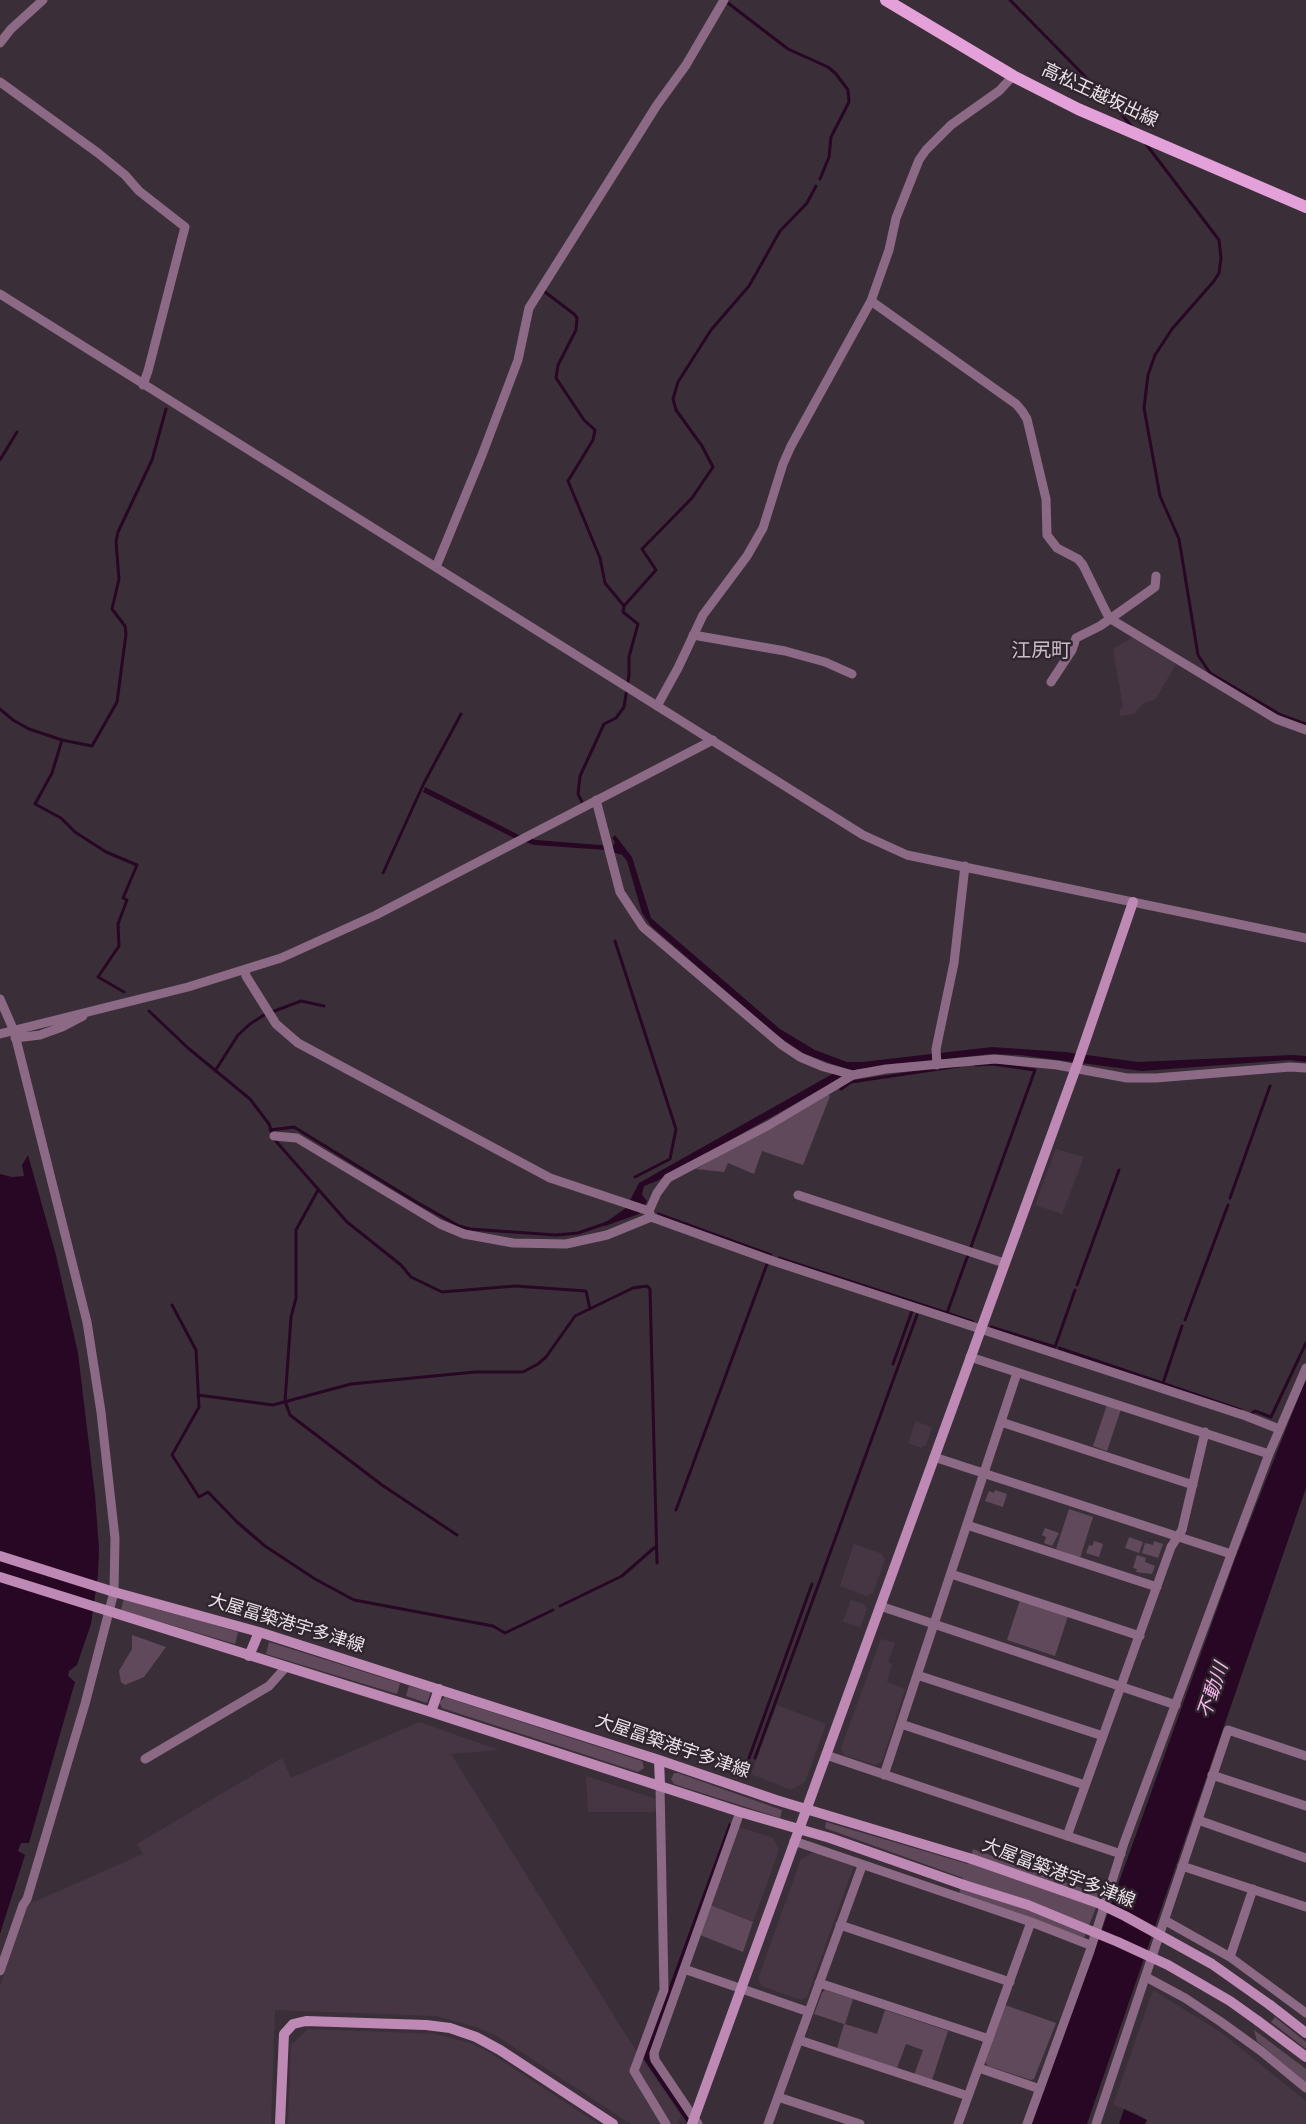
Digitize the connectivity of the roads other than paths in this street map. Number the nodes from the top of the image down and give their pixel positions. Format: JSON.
{"nodes":[{"id":1,"x":43,"y":0,"type":"edge"},
{"id":2,"x":724,"y":0,"type":"edge"},
{"id":3,"x":886,"y":0,"type":"edge"},
{"id":4,"x":0,"y":43,"type":"edge"},
{"id":5,"x":1013,"y":76,"type":"junction"},
{"id":6,"x":0,"y":82,"type":"edge"},
{"id":7,"x":1306,"y":207,"type":"edge"},
{"id":8,"x":0,"y":294,"type":"edge"},
{"id":9,"x":872,"y":301,"type":"junction"},
{"id":10,"x":143,"y":385,"type":"junction"},
{"id":11,"x":436,"y":567,"type":"junction"},
{"id":12,"x":1156,"y":576,"type":"dead end"},
{"id":13,"x":1108,"y":618,"type":"junction"},
{"id":14,"x":693,"y":635,"type":"junction"},
{"id":15,"x":852,"y":674,"type":"dead end"},
{"id":16,"x":1051,"y":682,"type":"dead end"},
{"id":17,"x":657,"y":706,"type":"junction"},
{"id":18,"x":1306,"y":730,"type":"edge"},
{"id":19,"x":713,"y":740,"type":"junction"},
{"id":20,"x":596,"y":800,"type":"junction"},
{"id":21,"x":964,"y":866,"type":"junction"},
{"id":22,"x":1133,"y":902,"type":"junction"},
{"id":23,"x":1306,"y":938,"type":"edge"},
{"id":24,"x":245,"y":970,"type":"junction"},
{"id":25,"x":0,"y":999,"type":"edge"},
{"id":26,"x":9,"y":1034,"type":"edge"},
{"id":27,"x":936,"y":1063,"type":"junction"},
{"id":28,"x":1076,"y":1067,"type":"junction"},
{"id":29,"x":1306,"y":1068,"type":"edge"},
{"id":30,"x":851,"y":1075,"type":"junction"},
{"id":31,"x":274,"y":1136,"type":"dead end"},
{"id":32,"x":798,"y":1195,"type":"dead end"},
{"id":33,"x":649,"y":1212,"type":"junction"},
{"id":34,"x":1004,"y":1263,"type":"junction"},
{"id":35,"x":980,"y":1328,"type":"junction"},
{"id":36,"x":970,"y":1357,"type":"junction"},
{"id":37,"x":1306,"y":1368,"type":"edge"},
{"id":38,"x":1017,"y":1374,"type":"junction"},
{"id":39,"x":1001,"y":1422,"type":"junction"},
{"id":40,"x":1279,"y":1429,"type":"junction"},
{"id":41,"x":1206,"y":1432,"type":"junction"},
{"id":42,"x":1269,"y":1454,"type":"junction"},
{"id":43,"x":934,"y":1457,"type":"junction"},
{"id":44,"x":984,"y":1473,"type":"junction"},
{"id":45,"x":1194,"y":1484,"type":"junction"},
{"id":46,"x":967,"y":1525,"type":"junction"},
{"id":47,"x":1176,"y":1537,"type":"junction"},
{"id":48,"x":1231,"y":1554,"type":"junction"},
{"id":49,"x":0,"y":1556,"type":"edge"},
{"id":50,"x":951,"y":1574,"type":"junction"},
{"id":51,"x":0,"y":1578,"type":"edge"},
{"id":52,"x":1157,"y":1587,"type":"junction"},
{"id":53,"x":114,"y":1592,"type":"junction"},
{"id":54,"x":880,"y":1606,"type":"junction"},
{"id":55,"x":104,"y":1611,"type":"junction"},
{"id":56,"x":934,"y":1624,"type":"junction"},
{"id":57,"x":259,"y":1632,"type":"junction"},
{"id":58,"x":1140,"y":1636,"type":"junction"},
{"id":59,"x":248,"y":1656,"type":"junction"},
{"id":60,"x":286,"y":1667,"type":"junction"},
{"id":61,"x":917,"y":1675,"type":"junction"},
{"id":62,"x":1122,"y":1686,"type":"junction"},
{"id":63,"x":439,"y":1688,"type":"junction"},
{"id":64,"x":1176,"y":1705,"type":"junction"},
{"id":65,"x":431,"y":1712,"type":"junction"},
{"id":66,"x":901,"y":1724,"type":"junction"},
{"id":67,"x":1103,"y":1736,"type":"junction"},
{"id":68,"x":826,"y":1755,"type":"junction"},
{"id":69,"x":1306,"y":1756,"type":"edge"},
{"id":70,"x":145,"y":1759,"type":"dead end"},
{"id":71,"x":659,"y":1760,"type":"junction"},
{"id":72,"x":884,"y":1775,"type":"junction"},
{"id":73,"x":1212,"y":1775,"type":"junction"},
{"id":74,"x":660,"y":1785,"type":"junction"},
{"id":75,"x":1085,"y":1785,"type":"junction"},
{"id":76,"x":1306,"y":1806,"type":"edge"},
{"id":77,"x":806,"y":1810,"type":"junction"},
{"id":78,"x":740,"y":1812,"type":"junction"},
{"id":79,"x":1198,"y":1820,"type":"junction"},
{"id":80,"x":799,"y":1829,"type":"junction"},
{"id":81,"x":1067,"y":1836,"type":"junction"},
{"id":82,"x":794,"y":1841,"type":"junction"},
{"id":83,"x":1121,"y":1854,"type":"junction"},
{"id":84,"x":1306,"y":1858,"type":"edge"},
{"id":85,"x":862,"y":1866,"type":"junction"},
{"id":86,"x":1182,"y":1866,"type":"junction"},
{"id":87,"x":1253,"y":1889,"type":"junction"},
{"id":88,"x":1306,"y":1907,"type":"edge"},
{"id":89,"x":1166,"y":1921,"type":"junction"},
{"id":90,"x":1031,"y":1922,"type":"junction"},
{"id":91,"x":840,"y":1925,"type":"junction"},
{"id":92,"x":1090,"y":1945,"type":"junction"},
{"id":93,"x":1230,"y":1957,"type":"junction"},
{"id":94,"x":684,"y":1969,"type":"junction"},
{"id":95,"x":0,"y":1971,"type":"edge"},
{"id":96,"x":1146,"y":1977,"type":"junction"},
{"id":97,"x":1010,"y":1982,"type":"junction"},
{"id":98,"x":819,"y":1983,"type":"junction"},
{"id":99,"x":741,"y":1989,"type":"junction"},
{"id":100,"x":809,"y":2012,"type":"junction"},
{"id":101,"x":1306,"y":2013,"type":"edge"},
{"id":102,"x":1306,"y":2033,"type":"edge"},
{"id":103,"x":989,"y":2039,"type":"junction"},
{"id":104,"x":799,"y":2040,"type":"junction"},
{"id":105,"x":1306,"y":2057,"type":"edge"},
{"id":106,"x":979,"y":2068,"type":"junction"},
{"id":107,"x":1306,"y":2088,"type":"edge"},
{"id":108,"x":1040,"y":2089,"type":"junction"},
{"id":109,"x":968,"y":2096,"type":"junction"},
{"id":110,"x":778,"y":2097,"type":"junction"},
{"id":111,"x":695,"y":2122,"type":"edge"},
{"id":112,"x":280,"y":2124,"type":"edge"},
{"id":113,"x":613,"y":2124,"type":"edge"},
{"id":114,"x":666,"y":2124,"type":"edge"},
{"id":115,"x":768,"y":2124,"type":"edge"},
{"id":116,"x":860,"y":2124,"type":"edge"},
{"id":117,"x":958,"y":2124,"type":"edge"},
{"id":118,"x":1027,"y":2124,"type":"edge"},
{"id":119,"x":1096,"y":2124,"type":"edge"}],
"edges":[{"from":1,"to":4,"type":"street"},
{"from":2,"to":11,"type":"street"},
{"from":3,"to":5,"type":"main road","name":"高松王越坂出線"},
{"from":5,"to":7,"type":"main road","name":"高松王越坂出線"},
{"from":5,"to":9,"type":"street"},
{"from":6,"to":10,"type":"street"},
{"from":8,"to":10,"type":"street"},
{"from":9,"to":13,"type":"street"},
{"from":9,"to":14,"type":"street"},
{"from":10,"to":11,"type":"street"},
{"from":11,"to":17,"type":"street"},
{"from":12,"to":13,"type":"street"},
{"from":13,"to":16,"type":"street"},
{"from":13,"to":18,"type":"street"},
{"from":14,"to":15,"type":"street"},
{"from":14,"to":17,"type":"street"},
{"from":17,"to":19,"type":"street"},
{"from":19,"to":20,"type":"street"},
{"from":19,"to":21,"type":"street"},
{"from":20,"to":24,"type":"street"},
{"from":20,"to":30,"type":"street"},
{"from":21,"to":22,"type":"street"},
{"from":21,"to":27,"type":"street"},
{"from":22,"to":23,"type":"street"},
{"from":22,"to":28,"type":"main road"},
{"from":24,"to":26,"type":"street"},
{"from":24,"to":33,"type":"street"},
{"from":25,"to":26,"type":"street"},
{"from":26,"to":53,"type":"street"},
{"from":27,"to":28,"type":"street"},
{"from":27,"to":30,"type":"street"},
{"from":28,"to":29,"type":"street"},
{"from":28,"to":34,"type":"main road"},
{"from":30,"to":33,"type":"street"},
{"from":31,"to":33,"type":"street"},
{"from":32,"to":34,"type":"street"},
{"from":33,"to":35,"type":"street"},
{"from":34,"to":35,"type":"main road"},
{"from":35,"to":36,"type":"main road"},
{"from":35,"to":40,"type":"street"},
{"from":36,"to":38,"type":"street"},
{"from":36,"to":43,"type":"main road"},
{"from":37,"to":40,"type":"street"},
{"from":38,"to":39,"type":"street"},
{"from":38,"to":41,"type":"street"},
{"from":39,"to":44,"type":"street"},
{"from":39,"to":45,"type":"street"},
{"from":40,"to":42,"type":"street"},
{"from":41,"to":42,"type":"street"},
{"from":41,"to":45,"type":"street"},
{"from":42,"to":48,"type":"street"},
{"from":43,"to":44,"type":"street"},
{"from":43,"to":54,"type":"main road"},
{"from":44,"to":46,"type":"street"},
{"from":44,"to":47,"type":"street"},
{"from":45,"to":47,"type":"street"},
{"from":46,"to":50,"type":"street"},
{"from":46,"to":52,"type":"street"},
{"from":47,"to":48,"type":"street"},
{"from":47,"to":52,"type":"street"},
{"from":48,"to":64,"type":"street"},
{"from":49,"to":53,"type":"main road","name":"大屋冨築港宇多津線"},
{"from":50,"to":56,"type":"street"},
{"from":50,"to":58,"type":"street"},
{"from":51,"to":55,"type":"main road"},
{"from":52,"to":58,"type":"street"},
{"from":53,"to":55,"type":"street"},
{"from":53,"to":57,"type":"main road","name":"大屋冨築港宇多津線"},
{"from":54,"to":56,"type":"street"},
{"from":54,"to":68,"type":"main road"},
{"from":55,"to":59,"type":"main road"},
{"from":55,"to":95,"type":"street"},
{"from":56,"to":61,"type":"street"},
{"from":56,"to":62,"type":"street"},
{"from":57,"to":59,"type":"main road"},
{"from":57,"to":63,"type":"main road","name":"大屋冨築港宇多津線"},
{"from":58,"to":62,"type":"street"},
{"from":59,"to":60,"type":"main road"},
{"from":60,"to":65,"type":"main road"},
{"from":60,"to":70,"type":"street"},
{"from":61,"to":66,"type":"street"},
{"from":61,"to":67,"type":"street"},
{"from":62,"to":64,"type":"street"},
{"from":62,"to":67,"type":"street"},
{"from":63,"to":65,"type":"main road"},
{"from":63,"to":71,"type":"main road","name":"大屋冨築港宇多津線"},
{"from":64,"to":83,"type":"street"},
{"from":65,"to":74,"type":"main road"},
{"from":66,"to":72,"type":"street"},
{"from":66,"to":75,"type":"street"},
{"from":67,"to":75,"type":"street"},
{"from":68,"to":72,"type":"street"},
{"from":68,"to":77,"type":"main road"},
{"from":69,"to":73,"type":"street"},
{"from":71,"to":74,"type":"main road"},
{"from":71,"to":77,"type":"main road","name":"大屋冨築港宇多津線"},
{"from":72,"to":81,"type":"street"},
{"from":73,"to":76,"type":"street"},
{"from":73,"to":79,"type":"street"},
{"from":74,"to":78,"type":"main road"},
{"from":74,"to":114,"type":"street"},
{"from":75,"to":81,"type":"street"},
{"from":77,"to":80,"type":"main road"},
{"from":77,"to":102,"type":"main road","name":"大屋冨築港宇多津線","bridge":true},
{"from":78,"to":80,"type":"main road"},
{"from":78,"to":94,"type":"street"},
{"from":79,"to":84,"type":"street"},
{"from":79,"to":86,"type":"street"},
{"from":80,"to":82,"type":"main road"},
{"from":80,"to":105,"type":"main road","bridge":true},
{"from":81,"to":83,"type":"street"},
{"from":82,"to":85,"type":"street"},
{"from":82,"to":99,"type":"main road"},
{"from":83,"to":92,"type":"street"},
{"from":85,"to":90,"type":"street"},
{"from":85,"to":91,"type":"street"},
{"from":86,"to":87,"type":"street"},
{"from":86,"to":89,"type":"street"},
{"from":87,"to":88,"type":"street"},
{"from":87,"to":93,"type":"street"},
{"from":89,"to":93,"type":"street"},
{"from":89,"to":96,"type":"street"},
{"from":90,"to":92,"type":"street"},
{"from":90,"to":97,"type":"street"},
{"from":91,"to":97,"type":"street"},
{"from":91,"to":98,"type":"street"},
{"from":92,"to":108,"type":"street"},
{"from":93,"to":101,"type":"street"},
{"from":94,"to":99,"type":"street"},
{"from":94,"to":111,"type":"street"},
{"from":96,"to":107,"type":"street"},
{"from":96,"to":119,"type":"street"},
{"from":97,"to":103,"type":"street"},
{"from":98,"to":100,"type":"street"},
{"from":98,"to":103,"type":"street"},
{"from":99,"to":100,"type":"street"},
{"from":99,"to":111,"type":"main road"},
{"from":100,"to":104,"type":"street"},
{"from":103,"to":106,"type":"street"},
{"from":104,"to":109,"type":"street"},
{"from":104,"to":110,"type":"street"},
{"from":106,"to":108,"type":"street"},
{"from":106,"to":109,"type":"street"},
{"from":108,"to":118,"type":"street"},
{"from":109,"to":117,"type":"street"},
{"from":110,"to":115,"type":"street"},
{"from":110,"to":116,"type":"street"},
{"from":112,"to":113,"type":"main road"}]}
